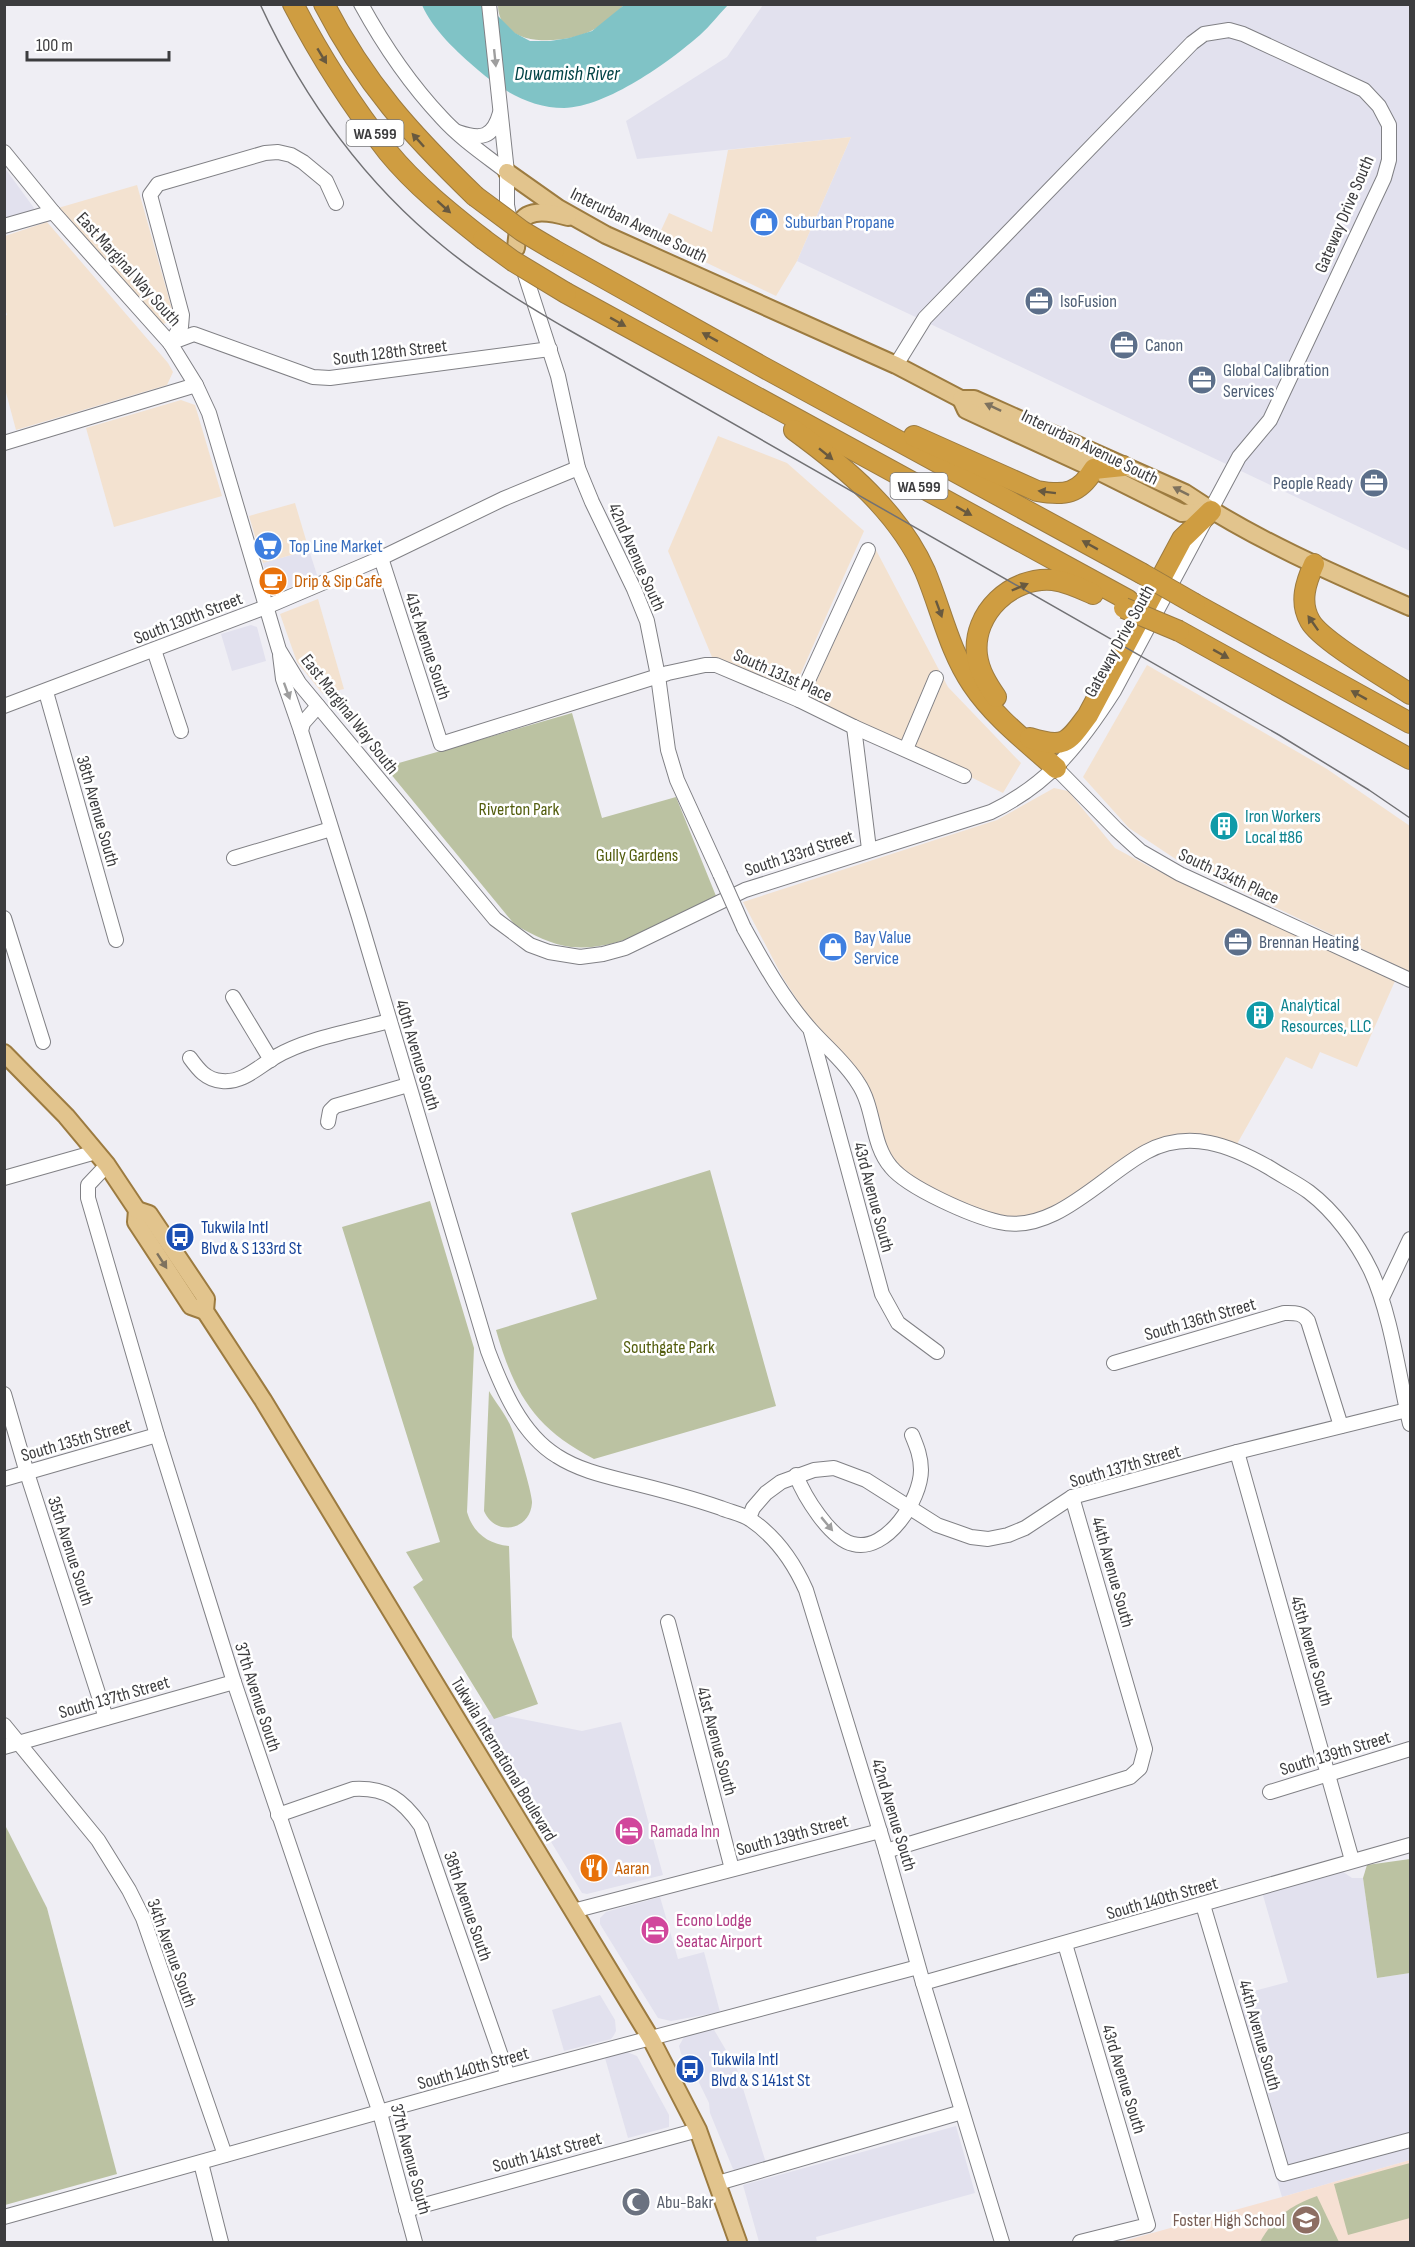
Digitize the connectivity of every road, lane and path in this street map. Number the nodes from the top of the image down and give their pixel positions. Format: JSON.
{"nodes":[{"id":1,"x":293,"y":4,"type":"edge"},
{"id":2,"x":324,"y":4,"type":"edge"},
{"id":3,"x":361,"y":4,"type":"edge"},
{"id":4,"x":489,"y":4,"type":"edge"},
{"id":5,"x":501,"y":111,"type":"junction"},
{"id":6,"x":456,"y":131,"type":"junction"},
{"id":7,"x":4,"y":152,"type":"edge"},
{"id":8,"x":507,"y":172,"type":"junction"},
{"id":9,"x":336,"y":204,"type":"dead end"},
{"id":10,"x":53,"y":212,"type":"junction"},
{"id":11,"x":581,"y":221,"type":"junction"},
{"id":12,"x":4,"y":226,"type":"edge"},
{"id":13,"x":516,"y":248,"type":"junction"},
{"id":14,"x":170,"y":342,"type":"junction"},
{"id":15,"x":550,"y":350,"type":"junction"},
{"id":16,"x":896,"y":365,"type":"junction"},
{"id":17,"x":761,"y":366,"type":"junction"},
{"id":18,"x":710,"y":372,"type":"junction"},
{"id":19,"x":196,"y":385,"type":"junction"},
{"id":20,"x":961,"y":399,"type":"junction"},
{"id":21,"x":4,"y":443,"type":"edge"},
{"id":22,"x":1123,"y":466,"type":"junction"},
{"id":23,"x":578,"y":468,"type":"junction"},
{"id":24,"x":1095,"y":469,"type":"junction"},
{"id":25,"x":1211,"y":511,"type":"junction"},
{"id":26,"x":868,"y":550,"type":"dead end"},
{"id":27,"x":381,"y":558,"type":"junction"},
{"id":28,"x":1314,"y":564,"type":"junction"},
{"id":29,"x":1126,"y":604,"type":"junction"},
{"id":30,"x":266,"y":607,"type":"junction"},
{"id":31,"x":1410,"y":607,"type":"edge"},
{"id":32,"x":154,"y":650,"type":"junction"},
{"id":33,"x":279,"y":650,"type":"junction"},
{"id":34,"x":658,"y":676,"type":"junction"},
{"id":35,"x":936,"y":678,"type":"dead end"},
{"id":36,"x":46,"y":692,"type":"junction"},
{"id":37,"x":1410,"y":694,"type":"edge"},
{"id":38,"x":799,"y":700,"type":"junction"},
{"id":39,"x":4,"y":706,"type":"edge"},
{"id":40,"x":318,"y":706,"type":"junction"},
{"id":41,"x":1410,"y":723,"type":"edge"},
{"id":42,"x":854,"y":727,"type":"junction"},
{"id":43,"x":181,"y":731,"type":"dead end"},
{"id":44,"x":301,"y":731,"type":"junction"},
{"id":45,"x":1364,"y":733,"type":"junction"},
{"id":46,"x":1030,"y":738,"type":"junction"},
{"id":47,"x":441,"y":744,"type":"joint"},
{"id":48,"x":906,"y":749,"type":"junction"},
{"id":49,"x":1410,"y":759,"type":"edge"},
{"id":50,"x":1410,"y":767,"type":"edge"},
{"id":51,"x":1056,"y":768,"type":"junction"},
{"id":52,"x":964,"y":776,"type":"dead end"},
{"id":53,"x":331,"y":829,"type":"junction"},
{"id":54,"x":869,"y":849,"type":"junction"},
{"id":55,"x":234,"y":858,"type":"dead end"},
{"id":56,"x":4,"y":918,"type":"edge"},
{"id":57,"x":116,"y":940,"type":"dead end"},
{"id":58,"x":549,"y":952,"type":"joint"},
{"id":59,"x":1410,"y":980,"type":"edge"},
{"id":60,"x":233,"y":997,"type":"dead end"},
{"id":61,"x":389,"y":1021,"type":"junction"},
{"id":62,"x":810,"y":1029,"type":"junction"},
{"id":63,"x":43,"y":1042,"type":"dead end"},
{"id":64,"x":4,"y":1053,"type":"edge"},
{"id":65,"x":189,"y":1058,"type":"dead end"},
{"id":66,"x":271,"y":1060,"type":"junction"},
{"id":67,"x":408,"y":1085,"type":"junction"},
{"id":68,"x":328,"y":1122,"type":"dead end"},
{"id":69,"x":101,"y":1158,"type":"junction"},
{"id":70,"x":4,"y":1178,"type":"edge"},
{"id":71,"x":1410,"y":1239,"type":"edge"},
{"id":72,"x":1405,"y":1263,"type":"edge"},
{"id":73,"x":1382,"y":1298,"type":"junction"},
{"id":74,"x":937,"y":1352,"type":"dead end"},
{"id":75,"x":1114,"y":1363,"type":"dead end"},
{"id":76,"x":4,"y":1394,"type":"edge"},
{"id":77,"x":1409,"y":1417,"type":"edge"},
{"id":78,"x":1341,"y":1426,"type":"junction"},
{"id":79,"x":157,"y":1435,"type":"junction"},
{"id":80,"x":912,"y":1435,"type":"dead end"},
{"id":81,"x":1237,"y":1452,"type":"junction"},
{"id":82,"x":27,"y":1473,"type":"junction"},
{"id":83,"x":796,"y":1475,"type":"junction"},
{"id":84,"x":4,"y":1479,"type":"edge"},
{"id":85,"x":647,"y":1486,"type":"joint"},
{"id":86,"x":1072,"y":1497,"type":"junction"},
{"id":87,"x":909,"y":1507,"type":"junction"},
{"id":88,"x":749,"y":1518,"type":"junction"},
{"id":89,"x":668,"y":1622,"type":"dead end"},
{"id":90,"x":234,"y":1682,"type":"junction"},
{"id":91,"x":106,"y":1718,"type":"junction"},
{"id":92,"x":4,"y":1725,"type":"edge"},
{"id":93,"x":11,"y":1745,"type":"edge"},
{"id":94,"x":1410,"y":1749,"type":"edge"},
{"id":95,"x":1328,"y":1774,"type":"junction"},
{"id":96,"x":1270,"y":1792,"type":"dead end"},
{"id":97,"x":278,"y":1815,"type":"junction"},
{"id":98,"x":880,"y":1831,"type":"junction"},
{"id":99,"x":1410,"y":1845,"type":"edge"},
{"id":100,"x":886,"y":1851,"type":"junction"},
{"id":101,"x":1352,"y":1860,"type":"junction"},
{"id":102,"x":732,"y":1869,"type":"junction"},
{"id":103,"x":1203,"y":1905,"type":"junction"},
{"id":104,"x":573,"y":1911,"type":"junction"},
{"id":105,"x":1065,"y":1944,"type":"junction"},
{"id":106,"x":918,"y":1967,"type":"junction"},
{"id":107,"x":923,"y":1983,"type":"junction"},
{"id":108,"x":651,"y":2039,"type":"junction"},
{"id":109,"x":508,"y":2076,"type":"junction"},
{"id":110,"x":962,"y":2112,"type":"junction"},
{"id":111,"x":380,"y":2113,"type":"junction"},
{"id":112,"x":698,"y":2130,"type":"junction"},
{"id":113,"x":1410,"y":2140,"type":"edge"},
{"id":114,"x":225,"y":2156,"type":"junction"},
{"id":115,"x":201,"y":2163,"type":"junction"},
{"id":116,"x":718,"y":2184,"type":"junction"},
{"id":117,"x":406,"y":2210,"type":"junction"},
{"id":118,"x":4,"y":2217,"type":"edge"},
{"id":119,"x":221,"y":2242,"type":"edge"},
{"id":120,"x":415,"y":2242,"type":"edge"},
{"id":121,"x":738,"y":2242,"type":"edge"},
{"id":122,"x":1002,"y":2242,"type":"edge"},
{"id":123,"x":1080,"y":2242,"type":"edge"}],
"edges":[{"from":1,"to":18,"type":"highway","number":"WA 599","one_way":true,"bridge":true},
{"from":17,"to":2,"type":"highway","number":"WA 599","one_way":true,"bridge":true},
{"from":3,"to":6,"type":"street","name":"Interurban Avenue South"},
{"from":4,"to":5,"type":"street","name":"42nd Avenue South","one_way":true},
{"from":5,"to":6,"type":"street"},
{"from":5,"to":8,"type":"street","name":"42nd Avenue South"},
{"from":6,"to":8,"type":"street","name":"Interurban Avenue South"},
{"from":7,"to":10,"type":"street","name":"East Marginal Way South"},
{"from":8,"to":11,"type":"main road","name":"Interurban Avenue South"},
{"from":8,"to":13,"type":"street","name":"42nd Avenue South"},
{"from":9,"to":14,"type":"street"},
{"from":10,"to":12,"type":"street"},
{"from":10,"to":14,"type":"street","name":"East Marginal Way South"},
{"from":11,"to":13,"type":"main road"},
{"from":11,"to":16,"type":"main road","name":"Interurban Avenue South"},
{"from":13,"to":15,"type":"street","name":"42nd Avenue South"},
{"from":14,"to":15,"type":"street","name":"South 128th Street"},
{"from":14,"to":19,"type":"street","name":"East Marginal Way South"},
{"from":15,"to":23,"type":"street","name":"42nd Avenue South"},
{"from":16,"to":20,"type":"main road","name":"Interurban Avenue South"},
{"from":16,"to":25,"type":"street","name":"Gateway Drive South"},
{"from":24,"to":17,"type":"highway","one_way":true},
{"from":41,"to":17,"type":"highway","number":"WA 599","one_way":true,"bridge":true},
{"from":18,"to":29,"type":"highway","number":"WA 599","one_way":true},
{"from":18,"to":51,"type":"highway","one_way":true},
{"from":19,"to":21,"type":"street"},
{"from":19,"to":30,"type":"street","name":"East Marginal Way South"},
{"from":22,"to":20,"type":"main road","name":"Interurban Avenue South","one_way":true},
{"from":20,"to":24,"type":"main road","name":"Interurban Avenue South"},
{"from":22,"to":24,"type":"highway"},
{"from":25,"to":22,"type":"main road","name":"Interurban Avenue South","one_way":true},
{"from":23,"to":27,"type":"street","name":"South 130th Street"},
{"from":23,"to":34,"type":"street","name":"42nd Avenue South"},
{"from":24,"to":25,"type":"main road","name":"Interurban Avenue South"},
{"from":25,"to":28,"type":"main road","name":"Interurban Avenue South"},
{"from":25,"to":46,"type":"highway"},
{"from":25,"to":51,"type":"street","name":"Gateway Drive South"},
{"from":26,"to":38,"type":"street"},
{"from":27,"to":30,"type":"street","name":"South 130th Street"},
{"from":27,"to":47,"type":"street","name":"41st Avenue South"},
{"from":28,"to":31,"type":"main road","name":"Interurban Avenue South"},
{"from":37,"to":28,"type":"highway","one_way":true},
{"from":29,"to":45,"type":"highway","one_way":true,"bridge":true},
{"from":46,"to":29,"type":"highway","one_way":true},
{"from":30,"to":32,"type":"street","name":"South 130th Street"},
{"from":30,"to":33,"type":"street","name":"East Marginal Way South"},
{"from":32,"to":36,"type":"street","name":"South 130th Street"},
{"from":32,"to":43,"type":"street"},
{"from":33,"to":40,"type":"street","name":"East Marginal Way South"},
{"from":33,"to":44,"type":"street","name":"40th Avenue South","one_way":true},
{"from":34,"to":38,"type":"street","name":"South 131st Place"},
{"from":34,"to":47,"type":"street","name":"South 131st Place"},
{"from":34,"to":62,"type":"street","name":"42nd Avenue South","bridge":true},
{"from":35,"to":48,"type":"street"},
{"from":36,"to":39,"type":"street","name":"South 130th Street"},
{"from":36,"to":57,"type":"street","name":"38th Avenue South"},
{"from":38,"to":42,"type":"street","name":"South 131st Place"},
{"from":40,"to":44,"type":"street"},
{"from":40,"to":58,"type":"street","name":"East Marginal Way South"},
{"from":42,"to":48,"type":"street","name":"South 131st Place"},
{"from":42,"to":54,"type":"street"},
{"from":44,"to":53,"type":"street","name":"40th Avenue South"},
{"from":45,"to":49,"type":"highway"},
{"from":45,"to":50,"type":"highway"},
{"from":46,"to":51,"type":"highway"},
{"from":48,"to":52,"type":"street","name":"South 131st Place"},
{"from":51,"to":54,"type":"street","name":"South 133rd Street"},
{"from":51,"to":59,"type":"street","name":"South 134th Place"},
{"from":53,"to":55,"type":"street"},
{"from":53,"to":61,"type":"street","name":"40th Avenue South"},
{"from":54,"to":58,"type":"street","name":"South 133rd Street"},
{"from":56,"to":63,"type":"street"},
{"from":60,"to":66,"type":"street"},
{"from":61,"to":66,"type":"street"},
{"from":61,"to":67,"type":"street","name":"40th Avenue South"},
{"from":62,"to":73,"type":"street"},
{"from":62,"to":74,"type":"street","name":"43rd Avenue South"},
{"from":64,"to":69,"type":"main road","name":"Tukwila International Boulevard"},
{"from":65,"to":66,"type":"street"},
{"from":67,"to":68,"type":"street"},
{"from":67,"to":85,"type":"street","name":"40th Avenue South"},
{"from":69,"to":70,"type":"street"},
{"from":69,"to":79,"type":"street","name":"37th Avenue South"},
{"from":69,"to":104,"type":"main road","name":"Tukwila International Boulevard"},
{"from":71,"to":72,"type":"street"},
{"from":72,"to":73,"type":"street"},
{"from":73,"to":77,"type":"street"},
{"from":75,"to":78,"type":"street","name":"South 136th Street"},
{"from":76,"to":82,"type":"street","name":"35th Avenue South"},
{"from":77,"to":78,"type":"street","name":"South 137th Street"},
{"from":78,"to":81,"type":"street","name":"South 137th Street"},
{"from":79,"to":82,"type":"street","name":"South 135th Street"},
{"from":79,"to":90,"type":"street","name":"37th Avenue South"},
{"from":80,"to":87,"type":"street"},
{"from":81,"to":86,"type":"street","name":"South 137th Street"},
{"from":81,"to":95,"type":"street","name":"45th Avenue South"},
{"from":82,"to":84,"type":"street","name":"South 135th Street"},
{"from":82,"to":91,"type":"street","name":"35th Avenue South"},
{"from":83,"to":87,"type":"street","name":"South 137th Street"},
{"from":83,"to":87,"type":"street","one_way":true},
{"from":83,"to":88,"type":"street","name":"South 137th Street"},
{"from":85,"to":88,"type":"street","name":"42nd Avenue South"},
{"from":86,"to":87,"type":"street","name":"South 137th Street"},
{"from":86,"to":100,"type":"street","name":"44th Avenue South"},
{"from":88,"to":98,"type":"street","name":"42nd Avenue South"},
{"from":89,"to":102,"type":"street","name":"41st Avenue South"},
{"from":90,"to":91,"type":"street","name":"South 137th Street"},
{"from":90,"to":97,"type":"street","name":"37th Avenue South"},
{"from":91,"to":93,"type":"street","name":"South 137th Street"},
{"from":92,"to":93,"type":"street","name":"34th Avenue South"},
{"from":93,"to":114,"type":"street","name":"34th Avenue South"},
{"from":94,"to":95,"type":"street","name":"South 139th Street"},
{"from":95,"to":96,"type":"street","name":"South 139th Street"},
{"from":95,"to":101,"type":"street","name":"45th Avenue South"},
{"from":97,"to":109,"type":"street","name":"38th Avenue South"},
{"from":97,"to":111,"type":"street","name":"37th Avenue South"},
{"from":98,"to":100,"type":"street","name":"42nd Avenue South"},
{"from":98,"to":102,"type":"street","name":"South 139th Street"},
{"from":99,"to":101,"type":"street","name":"South 140th Street"},
{"from":100,"to":106,"type":"street","name":"42nd Avenue South"},
{"from":101,"to":103,"type":"street","name":"South 140th Street"},
{"from":102,"to":104,"type":"street","name":"South 139th Street"},
{"from":103,"to":105,"type":"street","name":"South 140th Street"},
{"from":103,"to":113,"type":"street","name":"44th Avenue South"},
{"from":104,"to":108,"type":"main road","name":"Tukwila International Boulevard"},
{"from":105,"to":107,"type":"street","name":"South 140th Street"},
{"from":105,"to":123,"type":"street","name":"43rd Avenue South"},
{"from":106,"to":107,"type":"street","name":"42nd Avenue South"},
{"from":106,"to":108,"type":"street","name":"South 140th Street"},
{"from":107,"to":110,"type":"street","name":"42nd Avenue South"},
{"from":108,"to":109,"type":"street","name":"South 140th Street"},
{"from":108,"to":112,"type":"main road","name":"Tukwila International Boulevard"},
{"from":109,"to":111,"type":"street","name":"South 140th Street"},
{"from":110,"to":116,"type":"street"},
{"from":110,"to":122,"type":"street","name":"42nd Avenue South"},
{"from":111,"to":114,"type":"street","name":"South 140th Street"},
{"from":111,"to":117,"type":"street","name":"37th Avenue South"},
{"from":112,"to":116,"type":"main road","name":"Tukwila International Boulevard"},
{"from":112,"to":117,"type":"street","name":"South 141st Street"},
{"from":114,"to":115,"type":"street","name":"South 140th Street"},
{"from":115,"to":118,"type":"street","name":"South 140th Street"},
{"from":115,"to":119,"type":"street"},
{"from":116,"to":121,"type":"main road","name":"Tukwila International Boulevard"},
{"from":117,"to":120,"type":"street","name":"37th Avenue South"}]}
